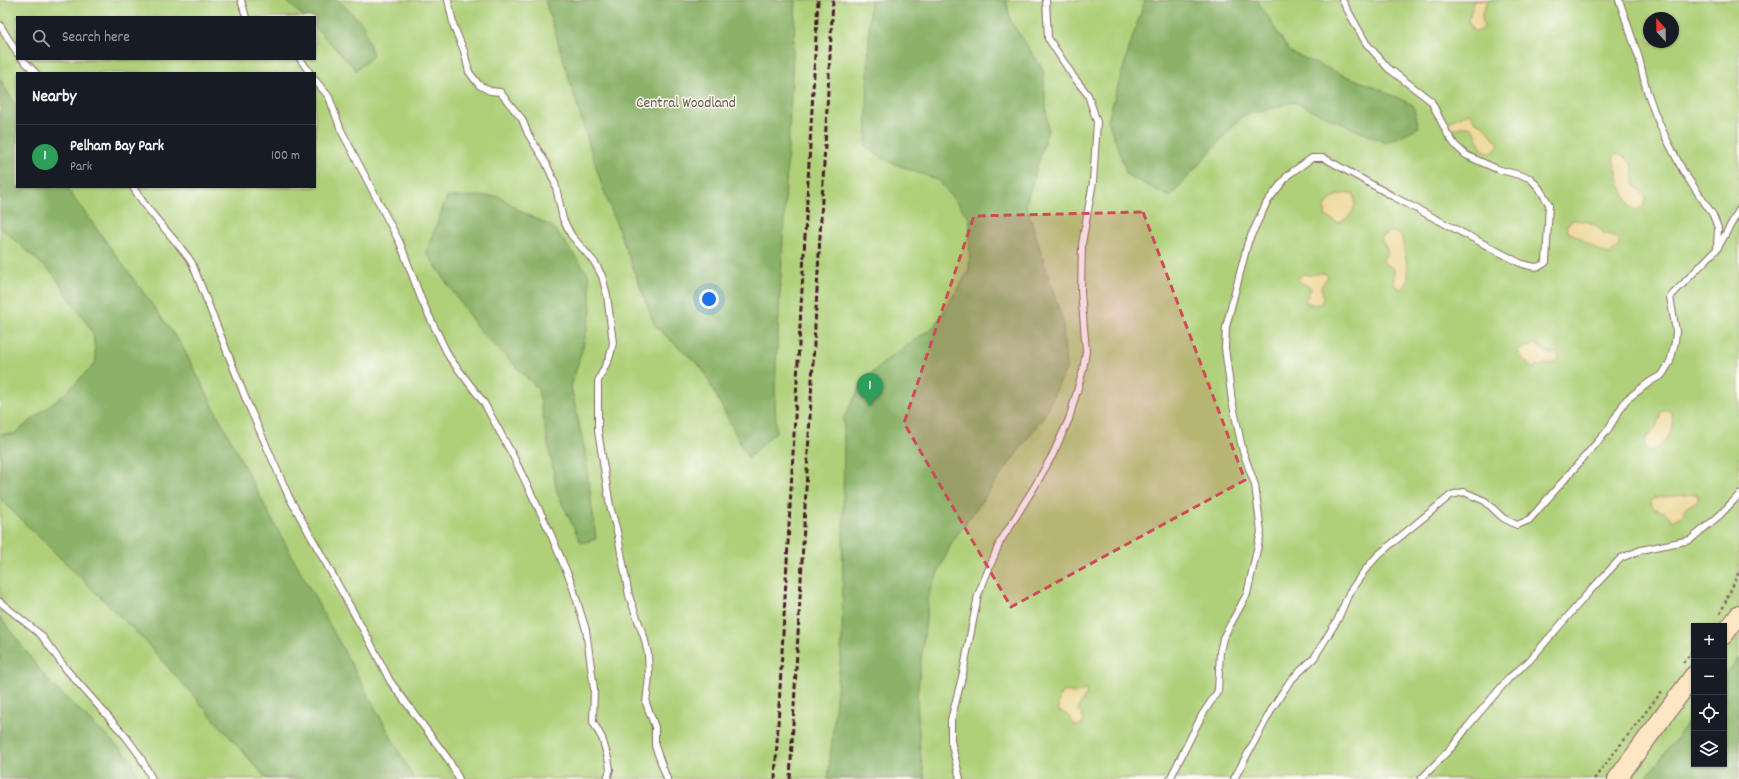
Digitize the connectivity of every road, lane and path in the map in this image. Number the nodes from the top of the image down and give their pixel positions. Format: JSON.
{"nodes":[{"id":1,"x":241,"y":0,"type":"edge"},
{"id":2,"x":448,"y":0,"type":"edge"},
{"id":3,"x":1046,"y":0,"type":"edge"},
{"id":4,"x":1342,"y":0,"type":"edge"},
{"id":5,"x":1619,"y":0,"type":"edge"},
{"id":6,"x":246,"y":16,"type":"edge"},
{"id":7,"x":0,"y":25,"type":"edge"},
{"id":8,"x":16,"y":51,"type":"edge"},
{"id":9,"x":23,"y":60,"type":"edge"},
{"id":10,"x":301,"y":60,"type":"edge"},
{"id":11,"x":35,"y":72,"type":"edge"},
{"id":12,"x":309,"y":72,"type":"edge"},
{"id":13,"x":316,"y":81,"type":"edge"},
{"id":14,"x":134,"y":188,"type":"edge"},
{"id":15,"x":1739,"y":210,"type":"edge"},
{"id":16,"x":1717,"y":249,"type":"junction"},
{"id":17,"x":1739,"y":495,"type":"edge"},
{"id":18,"x":1739,"y":572,"type":"edge"},
{"id":19,"x":0,"y":602,"type":"edge"},
{"id":20,"x":1739,"y":615,"type":"edge"},
{"id":21,"x":1722,"y":623,"type":"edge"},
{"id":22,"x":1727,"y":623,"type":"edge"},
{"id":23,"x":1691,"y":659,"type":"edge"},
{"id":24,"x":1687,"y":672,"type":"edge"},
{"id":25,"x":1665,"y":686,"type":"dead end"},
{"id":26,"x":152,"y":779,"type":"edge"},
{"id":27,"x":458,"y":779,"type":"edge"},
{"id":28,"x":607,"y":779,"type":"edge"},
{"id":29,"x":667,"y":779,"type":"edge"},
{"id":30,"x":960,"y":779,"type":"edge"},
{"id":31,"x":1170,"y":779,"type":"edge"},
{"id":32,"x":1234,"y":779,"type":"edge"},
{"id":33,"x":1421,"y":779,"type":"edge"},
{"id":34,"x":1594,"y":779,"type":"edge"},
{"id":35,"x":1617,"y":779,"type":"edge"}],
"edges":[{"from":1,"to":6,"type":"lane"},
{"from":2,"to":29,"type":"lane"},
{"from":3,"to":30,"type":"lane"},
{"from":4,"to":31,"type":"lane"},
{"from":5,"to":16,"type":"lane"},
{"from":7,"to":8,"type":"lane"},
{"from":9,"to":11,"type":"lane"},
{"from":10,"to":12,"type":"lane"},
{"from":13,"to":28,"type":"lane"},
{"from":14,"to":27,"type":"lane"},
{"from":15,"to":16,"type":"lane"},
{"from":16,"to":32,"type":"lane"},
{"from":17,"to":33,"type":"lane"},
{"from":18,"to":21,"type":"path"},
{"from":19,"to":26,"type":"lane"},
{"from":20,"to":22,"type":"main road"},
{"from":23,"to":24,"type":"path"},
{"from":24,"to":35,"type":"main road"},
{"from":25,"to":34,"type":"path"}]}
